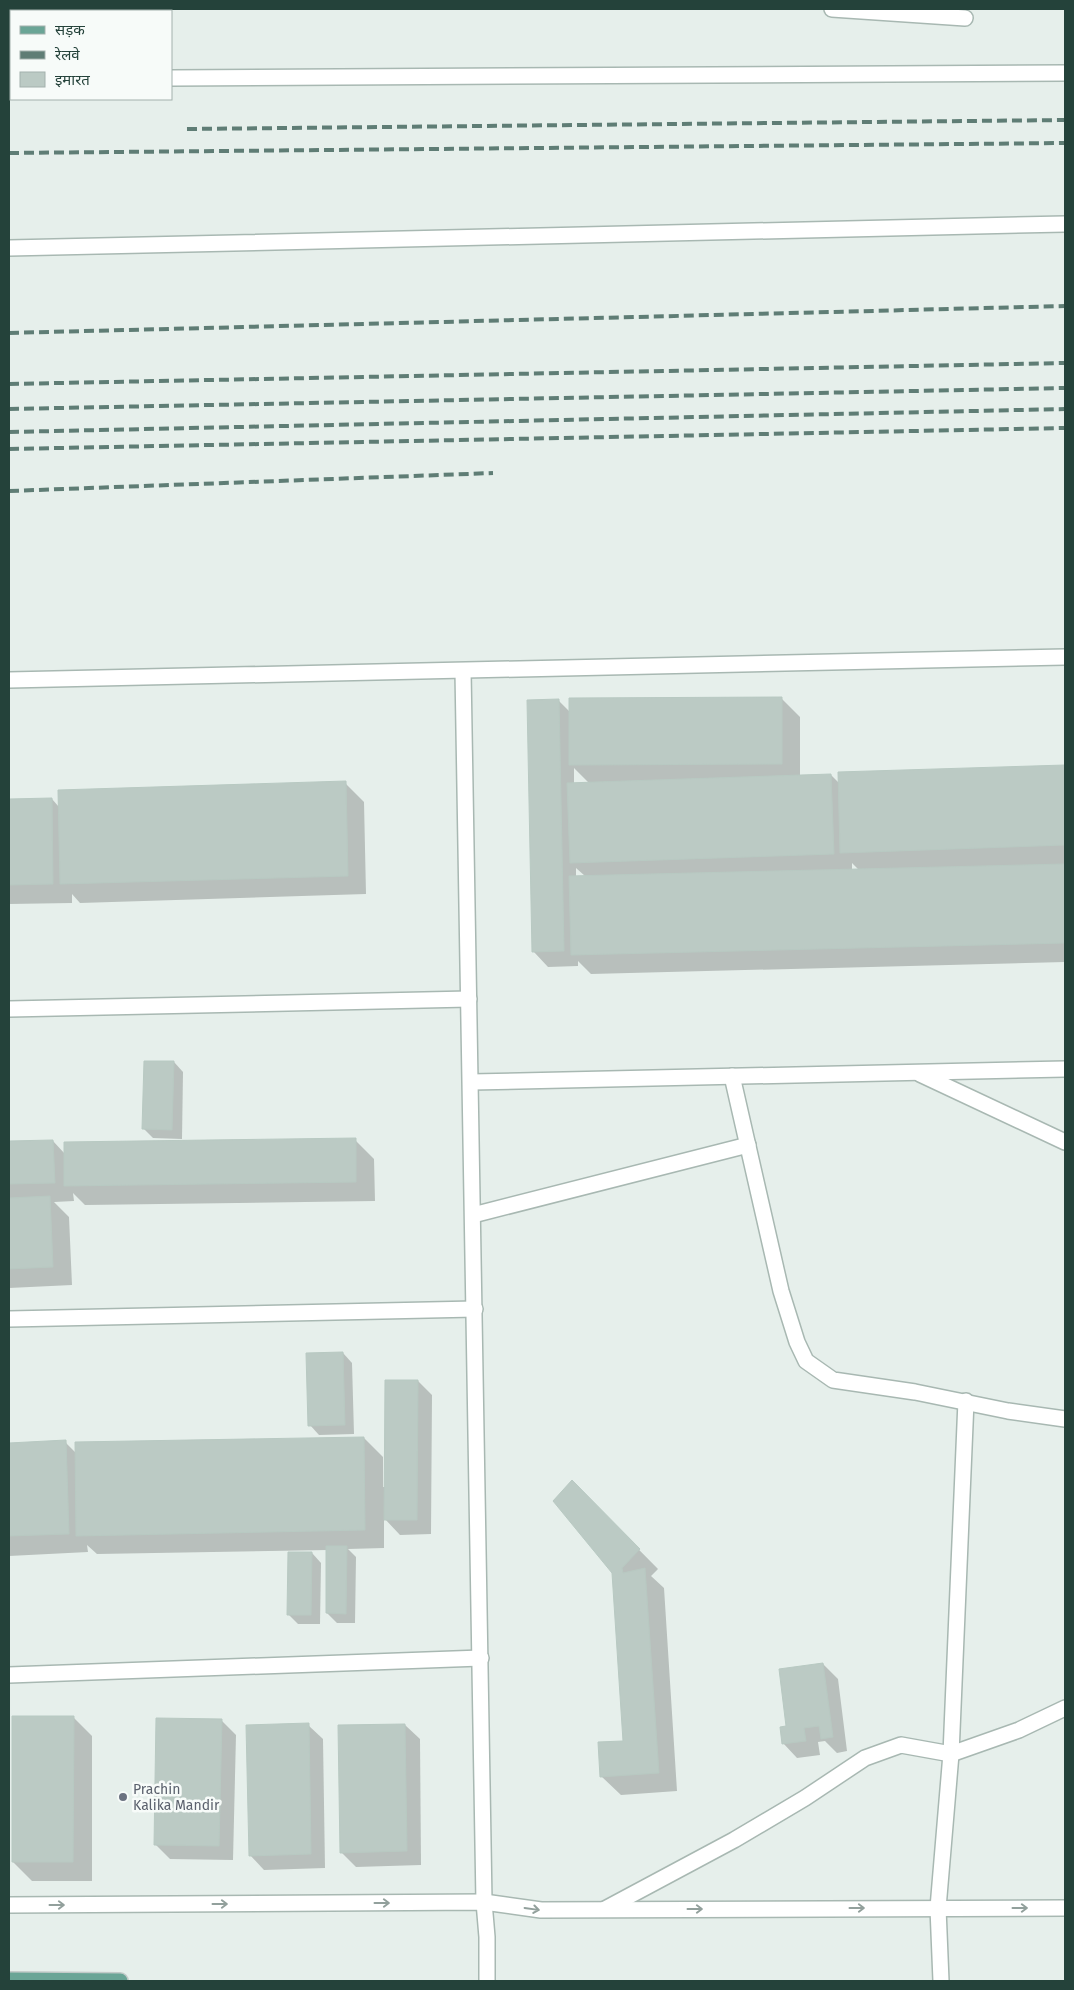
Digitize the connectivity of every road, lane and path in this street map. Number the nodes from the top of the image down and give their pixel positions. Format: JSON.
{"nodes":[{"id":1,"x":832,"y":9,"type":"edge"},
{"id":2,"x":965,"y":18,"type":"dead end"},
{"id":3,"x":1065,"y":73,"type":"edge"},
{"id":4,"x":172,"y":78,"type":"edge"},
{"id":5,"x":1065,"y":224,"type":"edge"},
{"id":6,"x":9,"y":248,"type":"edge"},
{"id":7,"x":1065,"y":657,"type":"edge"},
{"id":8,"x":463,"y":671,"type":"junction"},
{"id":9,"x":9,"y":680,"type":"edge"},
{"id":10,"x":469,"y":999,"type":"junction"},
{"id":11,"x":9,"y":1009,"type":"edge"},
{"id":12,"x":1065,"y":1068,"type":"edge"},
{"id":13,"x":916,"y":1072,"type":"junction"},
{"id":14,"x":732,"y":1076,"type":"junction"},
{"id":15,"x":470,"y":1082,"type":"junction"},
{"id":16,"x":1065,"y":1142,"type":"edge"},
{"id":17,"x":748,"y":1146,"type":"junction"},
{"id":18,"x":473,"y":1215,"type":"junction"},
{"id":19,"x":475,"y":1309,"type":"junction"},
{"id":20,"x":9,"y":1319,"type":"edge"},
{"id":21,"x":966,"y":1401,"type":"junction"},
{"id":22,"x":1065,"y":1419,"type":"edge"},
{"id":23,"x":481,"y":1658,"type":"junction"},
{"id":24,"x":9,"y":1675,"type":"edge"},
{"id":25,"x":1065,"y":1708,"type":"edge"},
{"id":26,"x":950,"y":1754,"type":"junction"},
{"id":27,"x":484,"y":1902,"type":"junction"},
{"id":28,"x":9,"y":1905,"type":"edge"},
{"id":29,"x":938,"y":1908,"type":"junction"},
{"id":30,"x":1065,"y":1908,"type":"edge"},
{"id":31,"x":603,"y":1910,"type":"junction"},
{"id":32,"x":9,"y":1980,"type":"edge"},
{"id":33,"x":120,"y":1981,"type":"edge"},
{"id":34,"x":487,"y":1981,"type":"edge"},
{"id":35,"x":941,"y":1981,"type":"edge"}],
"edges":[{"from":1,"to":2,"type":"street"},
{"from":3,"to":4,"type":"street"},
{"from":5,"to":6,"type":"street"},
{"from":7,"to":8,"type":"street"},
{"from":8,"to":9,"type":"street"},
{"from":8,"to":10,"type":"street"},
{"from":10,"to":11,"type":"street"},
{"from":10,"to":15,"type":"street"},
{"from":12,"to":13,"type":"street"},
{"from":13,"to":14,"type":"street"},
{"from":13,"to":16,"type":"street"},
{"from":14,"to":15,"type":"street"},
{"from":14,"to":17,"type":"street"},
{"from":15,"to":18,"type":"street"},
{"from":17,"to":18,"type":"street"},
{"from":17,"to":21,"type":"street"},
{"from":18,"to":19,"type":"street"},
{"from":19,"to":20,"type":"street"},
{"from":19,"to":23,"type":"street"},
{"from":21,"to":22,"type":"street"},
{"from":21,"to":26,"type":"street"},
{"from":23,"to":24,"type":"street"},
{"from":23,"to":27,"type":"street"},
{"from":25,"to":26,"type":"street"},
{"from":26,"to":29,"type":"street"},
{"from":26,"to":31,"type":"street"},
{"from":28,"to":27,"type":"street","one_way":true},
{"from":27,"to":31,"type":"street","one_way":true},
{"from":27,"to":34,"type":"street"},
{"from":29,"to":30,"type":"street","one_way":true},
{"from":31,"to":29,"type":"street","one_way":true},
{"from":29,"to":35,"type":"street"},
{"from":32,"to":33,"type":"main road"}]}
